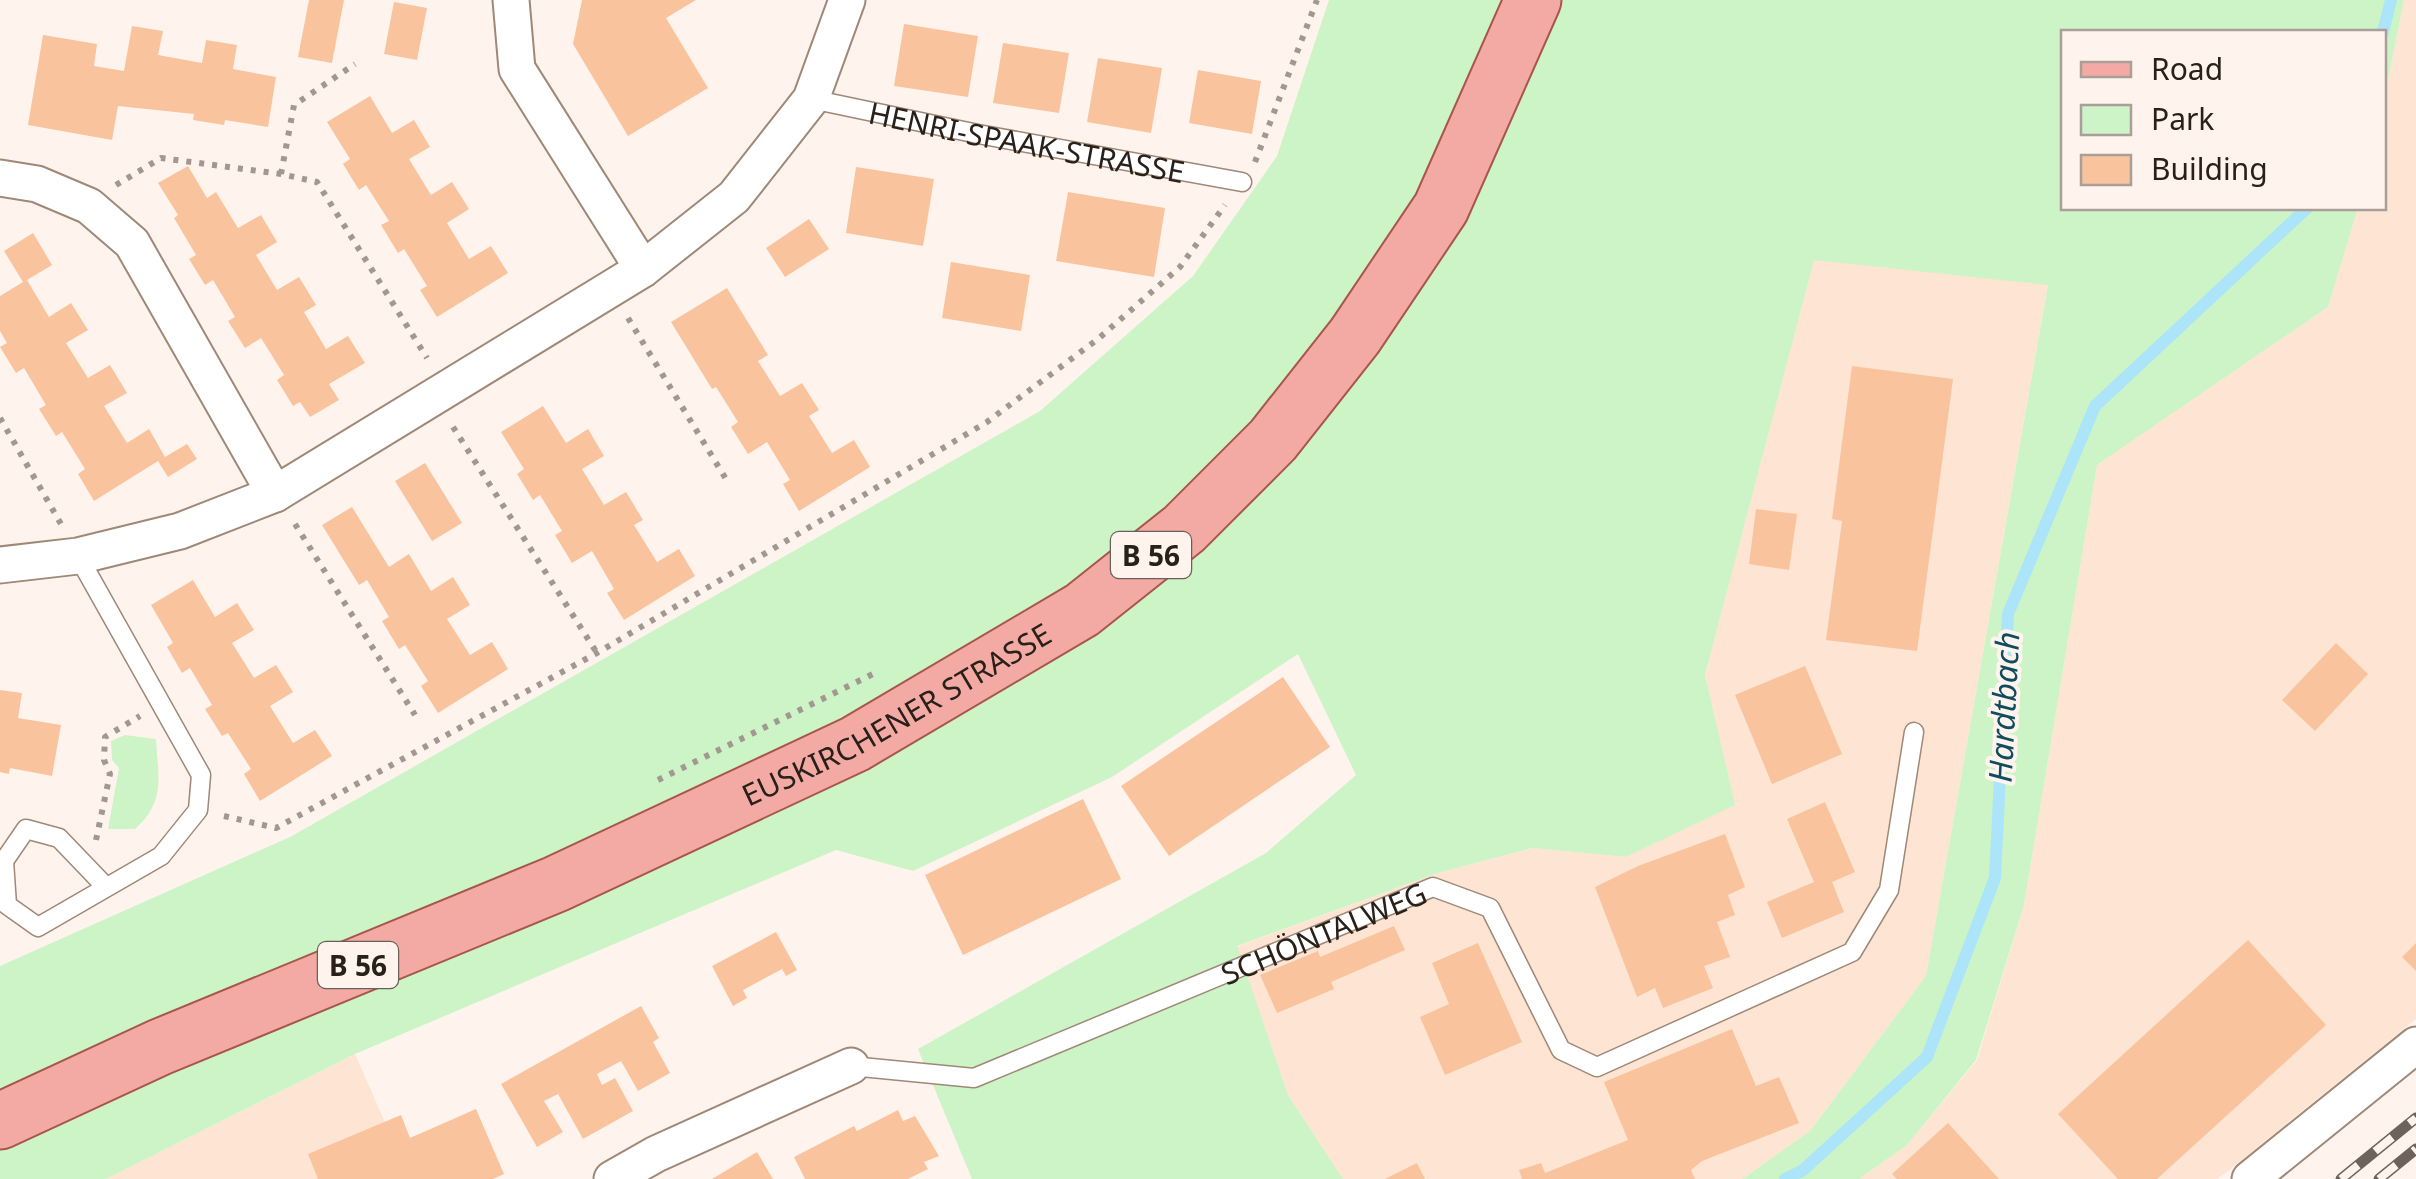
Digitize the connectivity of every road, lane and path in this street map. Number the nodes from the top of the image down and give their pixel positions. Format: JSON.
{"nodes":[{"id":1,"x":848,"y":0,"type":"edge"},
{"id":2,"x":1316,"y":0,"type":"edge"},
{"id":3,"x":1533,"y":0,"type":"edge"},
{"id":4,"x":504,"y":2,"type":"edge"},
{"id":5,"x":355,"y":64,"type":"dead end"},
{"id":6,"x":811,"y":99,"type":"junction"},
{"id":7,"x":281,"y":174,"type":"junction"},
{"id":8,"x":0,"y":178,"type":"edge"},
{"id":9,"x":1242,"y":182,"type":"junction"},
{"id":10,"x":88,"y":206,"type":"junction"},
{"id":11,"x":643,"y":269,"type":"junction"},
{"id":12,"x":609,"y":287,"type":"junction"},
{"id":13,"x":440,"y":392,"type":"junction"},
{"id":14,"x":0,"y":418,"type":"edge"},
{"id":15,"x":729,"y":484,"type":"dead end"},
{"id":16,"x":275,"y":494,"type":"junction"},
{"id":17,"x":78,"y":556,"type":"junction"},
{"id":18,"x":0,"y":564,"type":"edge"},
{"id":19,"x":597,"y":653,"type":"junction"},
{"id":20,"x":890,"y":666,"type":"dead end"},
{"id":21,"x":162,"y":706,"type":"junction"},
{"id":22,"x":415,"y":714,"type":"dead end"},
{"id":23,"x":1914,"y":732,"type":"dead end"},
{"id":24,"x":646,"y":786,"type":"dead end"},
{"id":25,"x":198,"y":810,"type":"junction"},
{"id":26,"x":77,"y":858,"type":"junction"},
{"id":27,"x":106,"y":887,"type":"junction"},
{"id":28,"x":2416,"y":1045,"type":"edge"},
{"id":29,"x":851,"y":1066,"type":"joint"},
{"id":30,"x":0,"y":1121,"type":"edge"},
{"id":31,"x":612,"y":1179,"type":"edge"},
{"id":32,"x":2250,"y":1179,"type":"edge"}],
"edges":[{"from":1,"to":6,"type":"street"},
{"from":2,"to":9,"type":"path"},
{"from":3,"to":30,"type":"main road","name":"EUSKIRCHENER STRASSE","number":"B 56"},
{"from":4,"to":11,"type":"street"},
{"from":5,"to":7,"type":"path"},
{"from":6,"to":9,"type":"lane","name":"HENRI-SPAAK-STRASSE"},
{"from":6,"to":11,"type":"street"},
{"from":7,"to":10,"type":"path"},
{"from":7,"to":13,"type":"path"},
{"from":8,"to":10,"type":"street"},
{"from":9,"to":19,"type":"path"},
{"from":10,"to":16,"type":"street"},
{"from":11,"to":12,"type":"street"},
{"from":12,"to":13,"type":"street"},
{"from":12,"to":15,"type":"path"},
{"from":13,"to":16,"type":"street"},
{"from":13,"to":19,"type":"path"},
{"from":14,"to":17,"type":"path"},
{"from":16,"to":17,"type":"street"},
{"from":16,"to":22,"type":"path"},
{"from":17,"to":18,"type":"street"},
{"from":17,"to":21,"type":"lane"},
{"from":19,"to":25,"type":"path"},
{"from":20,"to":24,"type":"path"},
{"from":21,"to":25,"type":"lane"},
{"from":21,"to":26,"type":"path"},
{"from":23,"to":29,"type":"lane","name":"SCHÖNTALWEG"},
{"from":25,"to":27,"type":"lane"},
{"from":26,"to":27,"type":"lane"},
{"from":26,"to":27,"type":"lane"},
{"from":28,"to":32,"type":"street"},
{"from":29,"to":31,"type":"street","name":"SCHÖNTALWEG"}]}
